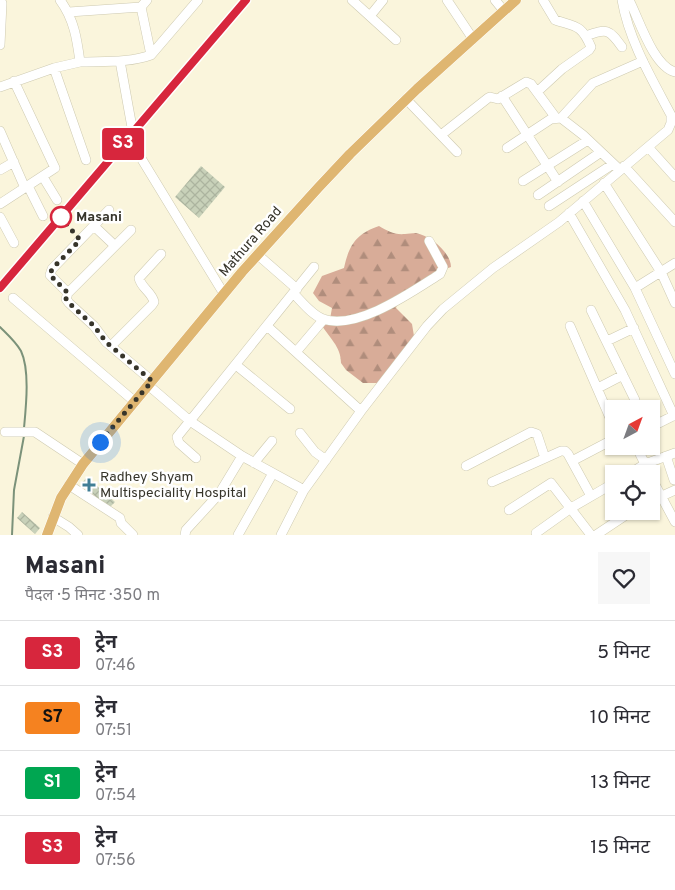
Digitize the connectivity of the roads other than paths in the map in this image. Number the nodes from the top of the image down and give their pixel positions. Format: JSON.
{"nodes":[{"id":1,"x":60,"y":0,"type":"edge"},
{"id":2,"x":108,"y":0,"type":"edge"},
{"id":3,"x":198,"y":0,"type":"edge"},
{"id":4,"x":352,"y":0,"type":"edge"},
{"id":5,"x":383,"y":0,"type":"edge"},
{"id":6,"x":447,"y":0,"type":"edge"},
{"id":7,"x":495,"y":0,"type":"edge"},
{"id":8,"x":516,"y":0,"type":"edge"},
{"id":9,"x":543,"y":0,"type":"edge"},
{"id":10,"x":622,"y":0,"type":"edge"},
{"id":11,"x":629,"y":0,"type":"edge"},
{"id":12,"x":2,"y":1,"type":"edge"},
{"id":13,"x":144,"y":4,"type":"edge"},
{"id":14,"x":114,"y":9,"type":"junction"},
{"id":15,"x":504,"y":11,"type":"junction"},
{"id":16,"x":69,"y":12,"type":"junction"},
{"id":17,"x":370,"y":16,"type":"junction"},
{"id":18,"x":586,"y":36,"type":"junction"},
{"id":19,"x":473,"y":39,"type":"junction"},
{"id":20,"x":396,"y":40,"type":"dead end"},
{"id":21,"x":0,"y":45,"type":"edge"},
{"id":22,"x":622,"y":47,"type":"dead end"},
{"id":23,"x":151,"y":55,"type":"junction"},
{"id":24,"x":120,"y":61,"type":"junction"},
{"id":25,"x":643,"y":61,"type":"junction"},
{"id":26,"x":80,"y":62,"type":"junction"},
{"id":27,"x":54,"y":68,"type":"junction"},
{"id":28,"x":675,"y":72,"type":"edge"},
{"id":29,"x":14,"y":81,"type":"junction"},
{"id":30,"x":0,"y":86,"type":"edge"},
{"id":31,"x":537,"y":92,"type":"junction"},
{"id":32,"x":502,"y":96,"type":"junction"},
{"id":33,"x":406,"y":99,"type":"junction"},
{"id":34,"x":558,"y":118,"type":"junction"},
{"id":35,"x":673,"y":123,"type":"edge"},
{"id":36,"x":0,"y":131,"type":"edge"},
{"id":37,"x":441,"y":135,"type":"junction"},
{"id":38,"x":528,"y":135,"type":"junction"},
{"id":39,"x":588,"y":140,"type":"junction"},
{"id":40,"x":648,"y":147,"type":"junction"},
{"id":41,"x":507,"y":148,"type":"dead end"},
{"id":42,"x":457,"y":152,"type":"dead end"},
{"id":43,"x":601,"y":152,"type":"junction"},
{"id":44,"x":86,"y":160,"type":"dead end"},
{"id":45,"x":14,"y":162,"type":"junction"},
{"id":46,"x":547,"y":165,"type":"junction"},
{"id":47,"x":619,"y":167,"type":"junction"},
{"id":48,"x":0,"y":170,"type":"edge"},
{"id":49,"x":674,"y":175,"type":"edge"},
{"id":50,"x":42,"y":177,"type":"junction"},
{"id":51,"x":523,"y":180,"type":"dead end"},
{"id":52,"x":558,"y":182,"type":"junction"},
{"id":53,"x":604,"y":183,"type":"junction"},
{"id":54,"x":27,"y":187,"type":"junction"},
{"id":55,"x":538,"y":195,"type":"dead end"},
{"id":56,"x":57,"y":200,"type":"dead end"},
{"id":57,"x":584,"y":201,"type":"junction"},
{"id":58,"x":0,"y":204,"type":"edge"},
{"id":59,"x":548,"y":206,"type":"dead end"},
{"id":60,"x":109,"y":210,"type":"dead end"},
{"id":61,"x":569,"y":214,"type":"junction"},
{"id":62,"x":43,"y":216,"type":"dead end"},
{"id":63,"x":0,"y":217,"type":"edge"},
{"id":64,"x":675,"y":222,"type":"edge"},
{"id":65,"x":94,"y":226,"type":"junction"},
{"id":66,"x":131,"y":230,"type":"dead end"},
{"id":67,"x":429,"y":241,"type":"dead end"},
{"id":68,"x":14,"y":243,"type":"dead end"},
{"id":69,"x":114,"y":247,"type":"junction"},
{"id":70,"x":161,"y":254,"type":"dead end"},
{"id":71,"x":258,"y":254,"type":"junction"},
{"id":72,"x":675,"y":263,"type":"edge"},
{"id":73,"x":314,"y":268,"type":"dead end"},
{"id":74,"x":661,"y":272,"type":"junction"},
{"id":75,"x":635,"y":288,"type":"junction"},
{"id":76,"x":295,"y":292,"type":"junction"},
{"id":77,"x":68,"y":293,"type":"junction"},
{"id":78,"x":224,"y":294,"type":"junction"},
{"id":79,"x":13,"y":298,"type":"dead end"},
{"id":80,"x":640,"y":299,"type":"junction"},
{"id":81,"x":675,"y":303,"type":"edge"},
{"id":82,"x":624,"y":307,"type":"junction"},
{"id":83,"x":591,"y":310,"type":"dead end"},
{"id":84,"x":324,"y":319,"type":"junction"},
{"id":85,"x":267,"y":326,"type":"junction"},
{"id":86,"x":570,"y":326,"type":"dead end"},
{"id":87,"x":634,"y":328,"type":"junction"},
{"id":88,"x":607,"y":341,"type":"junction"},
{"id":89,"x":110,"y":346,"type":"junction"},
{"id":90,"x":296,"y":352,"type":"junction"},
{"id":91,"x":236,"y":365,"type":"junction"},
{"id":92,"x":675,"y":374,"type":"edge"},
{"id":93,"x":623,"y":375,"type":"junction"},
{"id":94,"x":150,"y":383,"type":"junction"},
{"id":95,"x":598,"y":388,"type":"junction"},
{"id":96,"x":635,"y":400,"type":"dead end"},
{"id":97,"x":134,"y":402,"type":"junction"},
{"id":98,"x":605,"y":406,"type":"edge"},
{"id":99,"x":290,"y":409,"type":"dead end"},
{"id":100,"x":361,"y":411,"type":"junction"},
{"id":101,"x":674,"y":415,"type":"edge"},
{"id":102,"x":190,"y":421,"type":"junction"},
{"id":103,"x":660,"y":422,"type":"edge"},
{"id":104,"x":10,"y":432,"type":"dead end"},
{"id":105,"x":300,"y":433,"type":"dead end"},
{"id":106,"x":272,"y":441,"type":"dead end"},
{"id":107,"x":605,"y":444,"type":"edge"},
{"id":108,"x":640,"y":455,"type":"edge"},
{"id":109,"x":671,"y":455,"type":"edge"},
{"id":110,"x":242,"y":456,"type":"junction"},
{"id":111,"x":196,"y":458,"type":"dead end"},
{"id":112,"x":546,"y":458,"type":"junction"},
{"id":113,"x":326,"y":460,"type":"junction"},
{"id":114,"x":572,"y":461,"type":"junction"},
{"id":115,"x":254,"y":463,"type":"junction"},
{"id":116,"x":83,"y":464,"type":"junction"},
{"id":117,"x":645,"y":464,"type":"joint"},
{"id":118,"x":466,"y":466,"type":"dead end"},
{"id":119,"x":273,"y":473,"type":"junction"},
{"id":120,"x":674,"y":480,"type":"dead end"},
{"id":121,"x":492,"y":482,"type":"dead end"},
{"id":122,"x":69,"y":485,"type":"junction"},
{"id":123,"x":605,"y":488,"type":"edge"},
{"id":124,"x":304,"y":490,"type":"junction"},
{"id":125,"x":675,"y":490,"type":"edge"},
{"id":126,"x":591,"y":496,"type":"junction"},
{"id":127,"x":661,"y":496,"type":"joint"},
{"id":128,"x":571,"y":508,"type":"junction"},
{"id":129,"x":509,"y":510,"type":"dead end"},
{"id":130,"x":53,"y":517,"type":"junction"},
{"id":131,"x":618,"y":520,"type":"edge"},
{"id":132,"x":675,"y":522,"type":"edge"},
{"id":133,"x":536,"y":533,"type":"dead end"},
{"id":134,"x":47,"y":535,"type":"edge"},
{"id":135,"x":78,"y":535,"type":"edge"},
{"id":136,"x":134,"y":535,"type":"edge"},
{"id":137,"x":185,"y":535,"type":"edge"},
{"id":138,"x":238,"y":535,"type":"edge"},
{"id":139,"x":281,"y":535,"type":"edge"},
{"id":140,"x":591,"y":535,"type":"edge"},
{"id":141,"x":596,"y":535,"type":"edge"}],
"edges":[{"from":1,"to":16,"type":"street"},
{"from":2,"to":14,"type":"street"},
{"from":3,"to":23,"type":"street"},
{"from":4,"to":17,"type":"street"},
{"from":5,"to":17,"type":"street"},
{"from":6,"to":19,"type":"street"},
{"from":7,"to":15,"type":"street"},
{"from":8,"to":15,"type":"main road","name":"Mathura Road"},
{"from":9,"to":18,"type":"street"},
{"from":10,"to":25,"type":"street"},
{"from":11,"to":28,"type":"street"},
{"from":12,"to":21,"type":"street"},
{"from":13,"to":14,"type":"street"},
{"from":13,"to":23,"type":"street"},
{"from":14,"to":16,"type":"street"},
{"from":15,"to":19,"type":"main road","name":"Mathura Road"},
{"from":16,"to":26,"type":"street"},
{"from":17,"to":20,"type":"street"},
{"from":18,"to":22,"type":"street"},
{"from":18,"to":31,"type":"street"},
{"from":19,"to":33,"type":"main road","name":"Mathura Road"},
{"from":23,"to":24,"type":"street"},
{"from":24,"to":26,"type":"street"},
{"from":24,"to":78,"type":"street"},
{"from":25,"to":34,"type":"street"},
{"from":25,"to":35,"type":"street"},
{"from":26,"to":27,"type":"street"},
{"from":27,"to":29,"type":"street"},
{"from":27,"to":44,"type":"street"},
{"from":29,"to":30,"type":"street"},
{"from":29,"to":50,"type":"street"},
{"from":31,"to":32,"type":"street"},
{"from":31,"to":34,"type":"street"},
{"from":32,"to":37,"type":"street"},
{"from":32,"to":38,"type":"street"},
{"from":33,"to":37,"type":"street"},
{"from":33,"to":71,"type":"main road","name":"Mathura Road"},
{"from":34,"to":38,"type":"street"},
{"from":34,"to":39,"type":"street"},
{"from":35,"to":40,"type":"street"},
{"from":36,"to":45,"type":"street"},
{"from":37,"to":42,"type":"street"},
{"from":38,"to":41,"type":"street"},
{"from":38,"to":46,"type":"street"},
{"from":39,"to":43,"type":"street"},
{"from":39,"to":46,"type":"street"},
{"from":40,"to":47,"type":"street"},
{"from":40,"to":49,"type":"street"},
{"from":43,"to":47,"type":"street"},
{"from":43,"to":52,"type":"street"},
{"from":45,"to":48,"type":"street"},
{"from":45,"to":54,"type":"street"},
{"from":46,"to":51,"type":"street"},
{"from":46,"to":52,"type":"street"},
{"from":47,"to":53,"type":"street"},
{"from":47,"to":59,"type":"street"},
{"from":47,"to":64,"type":"street"},
{"from":50,"to":54,"type":"street"},
{"from":50,"to":56,"type":"street"},
{"from":52,"to":55,"type":"street"},
{"from":53,"to":57,"type":"street"},
{"from":53,"to":74,"type":"street"},
{"from":54,"to":58,"type":"street"},
{"from":54,"to":62,"type":"street"},
{"from":57,"to":61,"type":"street"},
{"from":57,"to":75,"type":"street"},
{"from":60,"to":65,"type":"street"},
{"from":61,"to":82,"type":"street"},
{"from":61,"to":100,"type":"street"},
{"from":63,"to":68,"type":"street"},
{"from":65,"to":69,"type":"street"},
{"from":65,"to":77,"type":"street"},
{"from":66,"to":69,"type":"street"},
{"from":67,"to":84,"type":"street"},
{"from":69,"to":77,"type":"street"},
{"from":70,"to":89,"type":"street"},
{"from":71,"to":76,"type":"street"},
{"from":71,"to":78,"type":"main road","name":"Mathura Road"},
{"from":72,"to":74,"type":"street"},
{"from":73,"to":76,"type":"street"},
{"from":74,"to":75,"type":"street"},
{"from":74,"to":81,"type":"street"},
{"from":75,"to":80,"type":"street"},
{"from":76,"to":84,"type":"street"},
{"from":76,"to":85,"type":"street"},
{"from":77,"to":89,"type":"street"},
{"from":78,"to":94,"type":"main road","name":"Mathura Road"},
{"from":79,"to":97,"type":"street"},
{"from":80,"to":82,"type":"street"},
{"from":80,"to":92,"type":"street"},
{"from":82,"to":87,"type":"street"},
{"from":83,"to":88,"type":"street"},
{"from":84,"to":90,"type":"street"},
{"from":85,"to":90,"type":"street"},
{"from":85,"to":91,"type":"street"},
{"from":86,"to":95,"type":"street"},
{"from":87,"to":88,"type":"street"},
{"from":87,"to":101,"type":"street"},
{"from":88,"to":93,"type":"street"},
{"from":89,"to":94,"type":"street"},
{"from":90,"to":100,"type":"street"},
{"from":91,"to":99,"type":"street"},
{"from":91,"to":102,"type":"street"},
{"from":93,"to":95,"type":"street"},
{"from":93,"to":96,"type":"street"},
{"from":94,"to":97,"type":"main road","name":"Mathura Road"},
{"from":94,"to":102,"type":"street"},
{"from":95,"to":98,"type":"street"},
{"from":97,"to":116,"type":"main road","name":"Mathura Road"},
{"from":100,"to":113,"type":"street"},
{"from":101,"to":103,"type":"street"},
{"from":102,"to":110,"type":"street"},
{"from":102,"to":111,"type":"street"},
{"from":104,"to":116,"type":"street"},
{"from":105,"to":113,"type":"street"},
{"from":106,"to":115,"type":"street"},
{"from":107,"to":114,"type":"street"},
{"from":108,"to":117,"type":"street"},
{"from":109,"to":117,"type":"street"},
{"from":109,"to":120,"type":"street"},
{"from":110,"to":115,"type":"street"},
{"from":110,"to":137,"type":"street"},
{"from":112,"to":114,"type":"street"},
{"from":112,"to":118,"type":"street"},
{"from":112,"to":121,"type":"street"},
{"from":113,"to":124,"type":"street"},
{"from":114,"to":126,"type":"street"},
{"from":115,"to":119,"type":"street"},
{"from":116,"to":122,"type":"main road","name":"Mathura Road"},
{"from":119,"to":124,"type":"street"},
{"from":119,"to":138,"type":"street"},
{"from":122,"to":130,"type":"main road","name":"Mathura Road"},
{"from":122,"to":136,"type":"street"},
{"from":123,"to":126,"type":"street"},
{"from":124,"to":139,"type":"street"},
{"from":125,"to":127,"type":"street"},
{"from":126,"to":128,"type":"street"},
{"from":127,"to":132,"type":"street"},
{"from":128,"to":129,"type":"street"},
{"from":128,"to":133,"type":"street"},
{"from":128,"to":140,"type":"street"},
{"from":130,"to":134,"type":"main road","name":"Mathura Road"},
{"from":130,"to":135,"type":"street"},
{"from":131,"to":141,"type":"street"}]}
